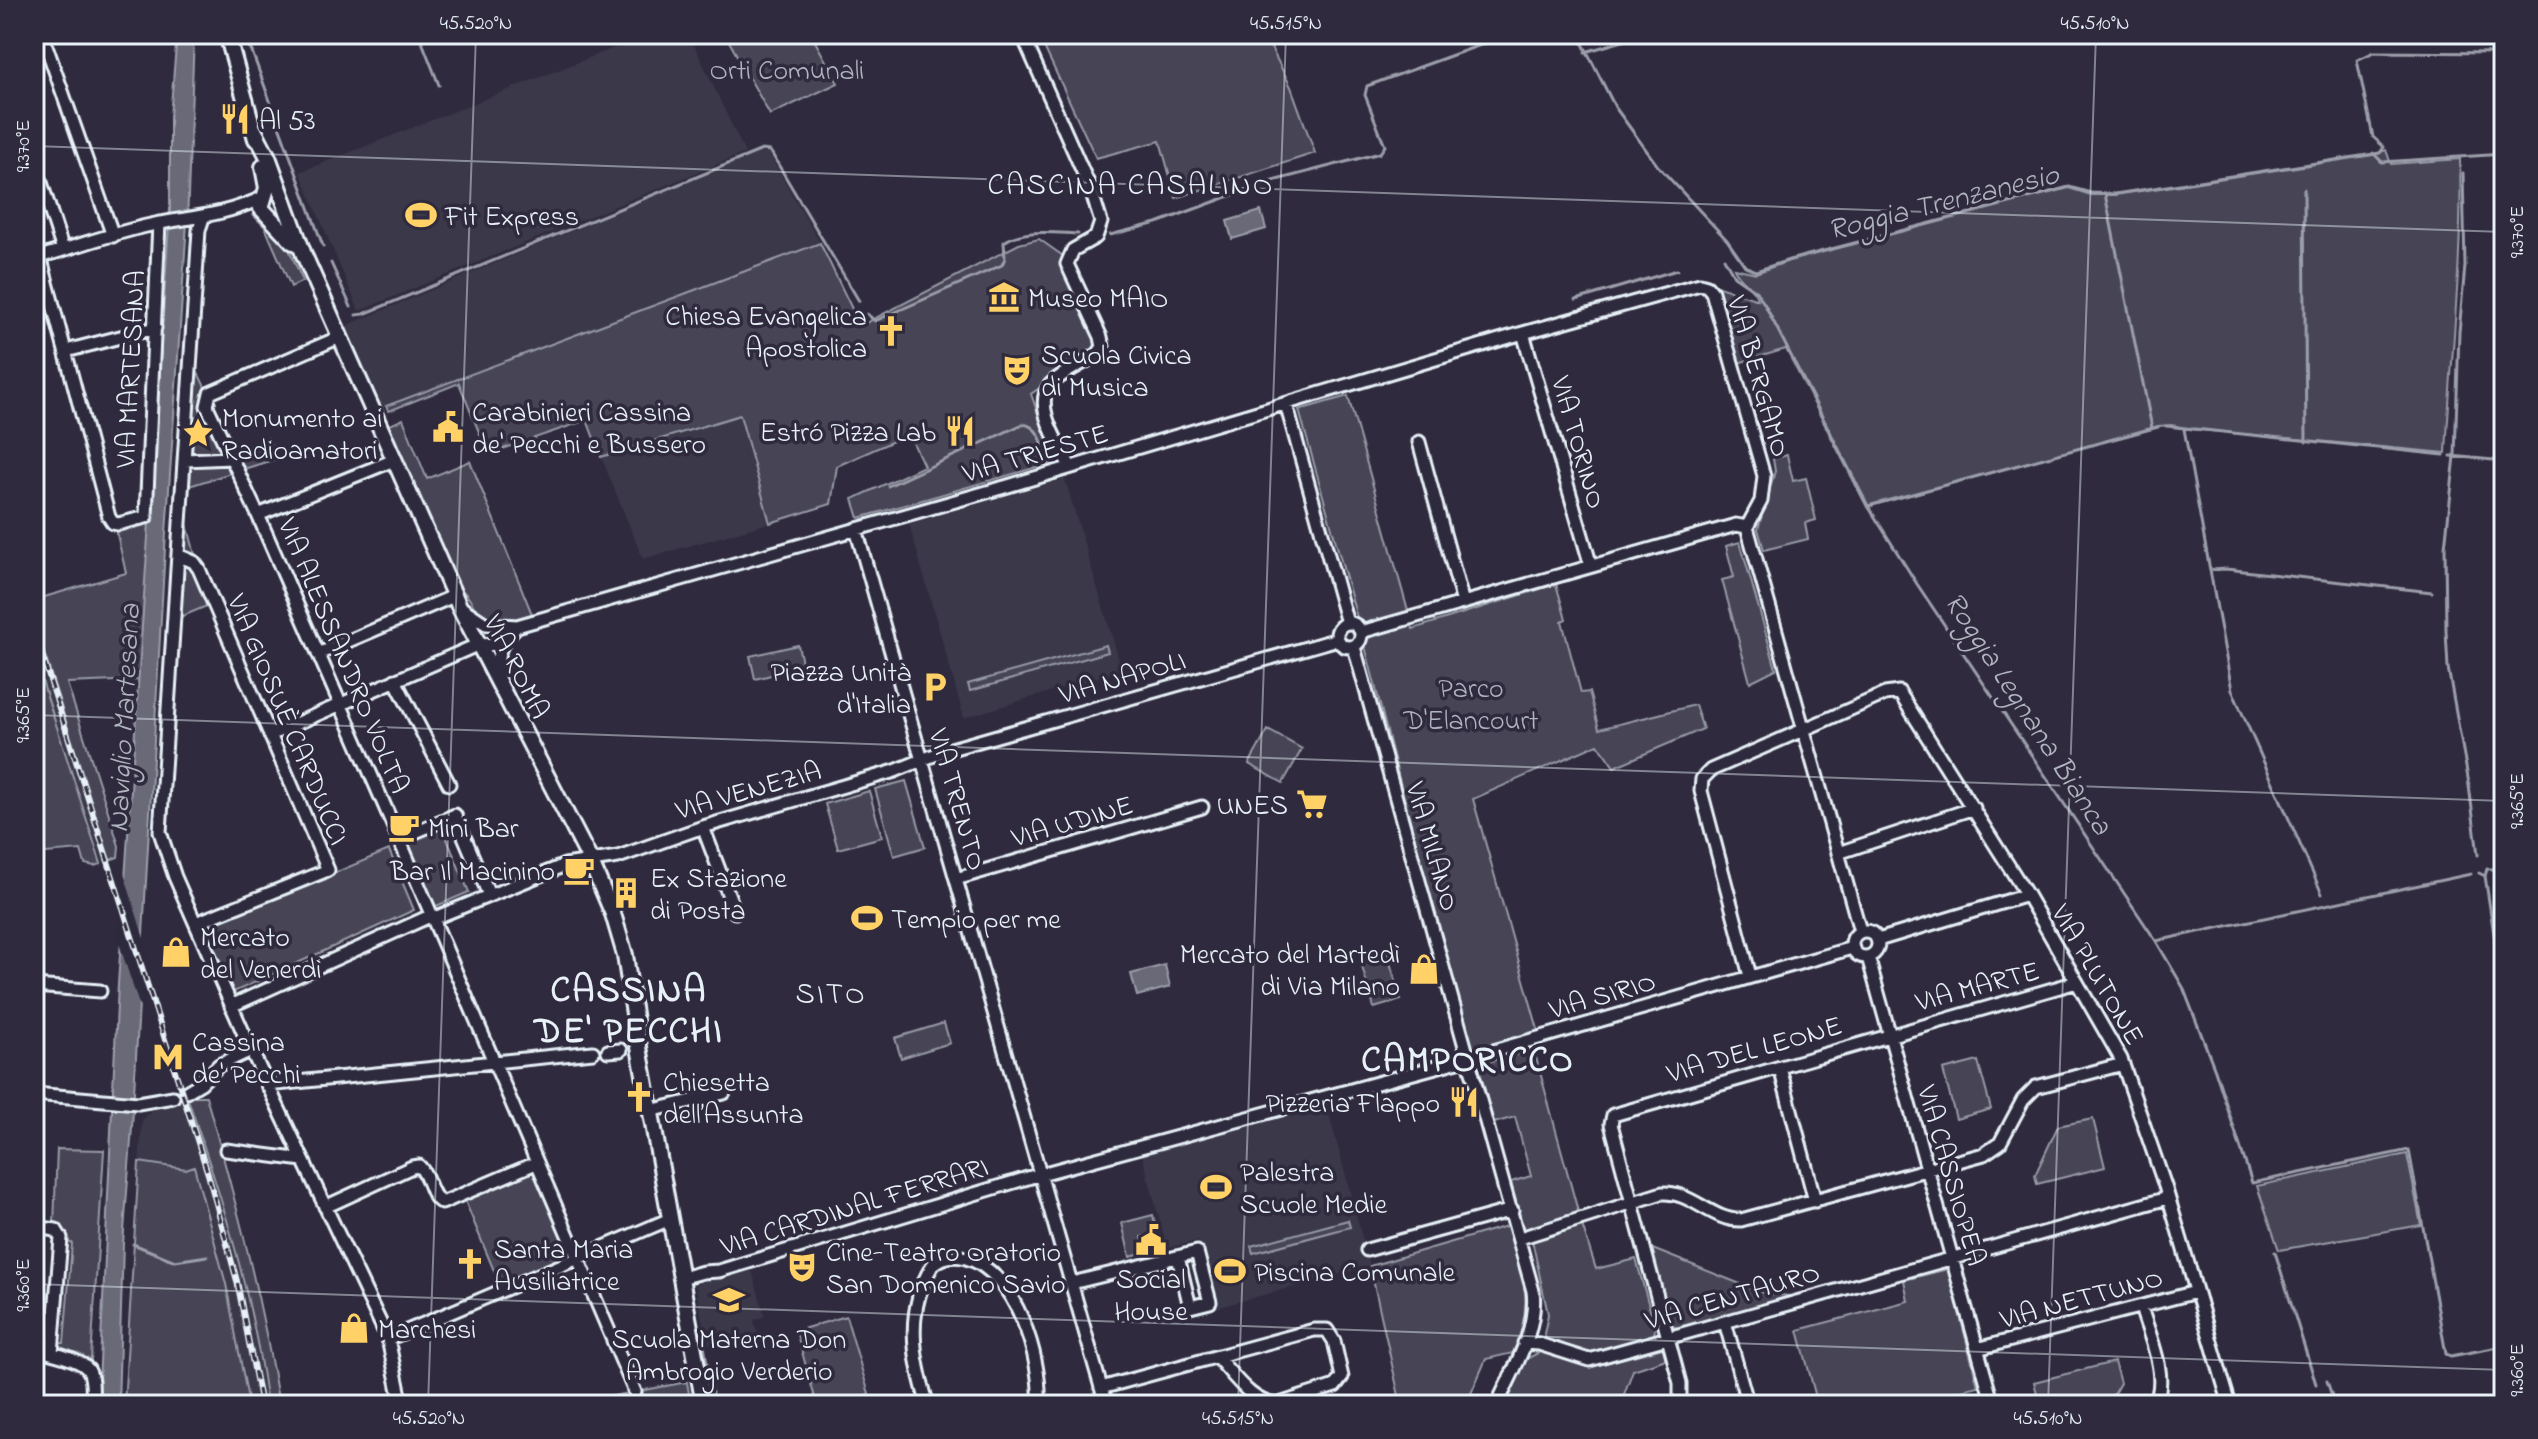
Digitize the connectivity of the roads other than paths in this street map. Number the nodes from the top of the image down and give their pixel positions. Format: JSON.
{"nodes":[{"id":1,"x":42,"y":34,"type":"edge"},
{"id":2,"x":227,"y":34,"type":"edge"},
{"id":3,"x":1022,"y":34,"type":"edge"},
{"id":4,"x":34,"y":161,"type":"edge"},
{"id":5,"x":272,"y":204,"type":"junction"},
{"id":6,"x":203,"y":218,"type":"junction"},
{"id":7,"x":164,"y":222,"type":"junction"},
{"id":8,"x":113,"y":236,"type":"junction"},
{"id":9,"x":63,"y":250,"type":"junction"},
{"id":10,"x":37,"y":257,"type":"edge"},
{"id":11,"x":1705,"y":285,"type":"joint"},
{"id":12,"x":155,"y":328,"type":"junction"},
{"id":13,"x":1523,"y":333,"type":"junction"},
{"id":14,"x":340,"y":337,"type":"junction"},
{"id":15,"x":66,"y":351,"type":"junction"},
{"id":16,"x":1286,"y":404,"type":"junction"},
{"id":17,"x":1419,"y":442,"type":"dead end"},
{"id":18,"x":232,"y":458,"type":"junction"},
{"id":19,"x":184,"y":460,"type":"junction"},
{"id":20,"x":394,"y":460,"type":"junction"},
{"id":21,"x":1070,"y":467,"type":"junction"},
{"id":22,"x":258,"y":515,"type":"junction"},
{"id":23,"x":1747,"y":527,"type":"junction"},
{"id":24,"x":856,"y":529,"type":"junction"},
{"id":25,"x":178,"y":555,"type":"junction"},
{"id":26,"x":1591,"y":566,"type":"junction"},
{"id":27,"x":456,"y":601,"type":"junction"},
{"id":28,"x":1463,"y":603,"type":"junction"},
{"id":29,"x":1347,"y":623,"type":"junction"},
{"id":30,"x":495,"y":626,"type":"junction"},
{"id":31,"x":517,"y":626,"type":"junction"},
{"id":32,"x":1361,"y":632,"type":"junction"},
{"id":33,"x":1338,"y":639,"type":"junction"},
{"id":34,"x":500,"y":644,"type":"junction"},
{"id":35,"x":477,"y":645,"type":"junction"},
{"id":36,"x":1354,"y":647,"type":"junction"},
{"id":37,"x":318,"y":654,"type":"junction"},
{"id":38,"x":395,"y":680,"type":"junction"},
{"id":39,"x":499,"y":686,"type":"junction"},
{"id":40,"x":339,"y":704,"type":"junction"},
{"id":41,"x":1804,"y":730,"type":"junction"},
{"id":42,"x":270,"y":735,"type":"junction"},
{"id":43,"x":920,"y":761,"type":"junction"},
{"id":44,"x":449,"y":784,"type":"dead end"},
{"id":45,"x":1202,"y":807,"type":"dead end"},
{"id":46,"x":1974,"y":808,"type":"junction"},
{"id":47,"x":703,"y":827,"type":"junction"},
{"id":48,"x":399,"y":839,"type":"junction"},
{"id":49,"x":1838,"y":853,"type":"junction"},
{"id":50,"x":590,"y":860,"type":"junction"},
{"id":51,"x":956,"y":879,"type":"junction"},
{"id":52,"x":489,"y":895,"type":"junction"},
{"id":53,"x":2027,"y":895,"type":"junction"},
{"id":54,"x":735,"y":912,"type":"dead end"},
{"id":55,"x":432,"y":919,"type":"junction"},
{"id":56,"x":196,"y":923,"type":"junction"},
{"id":57,"x":1860,"y":931,"type":"junction"},
{"id":58,"x":1878,"y":940,"type":"junction"},
{"id":59,"x":1852,"y":948,"type":"junction"},
{"id":60,"x":1868,"y":957,"type":"junction"},
{"id":61,"x":1750,"y":976,"type":"junction"},
{"id":62,"x":2077,"y":982,"type":"junction"},
{"id":63,"x":34,"y":986,"type":"edge"},
{"id":64,"x":100,"y":991,"type":"dead end"},
{"id":65,"x":232,"y":1008,"type":"junction"},
{"id":66,"x":1889,"y":1034,"type":"junction"},
{"id":67,"x":251,"y":1050,"type":"junction"},
{"id":68,"x":593,"y":1052,"type":"dead end"},
{"id":69,"x":1469,"y":1058,"type":"junction"},
{"id":70,"x":493,"y":1064,"type":"junction"},
{"id":71,"x":2123,"y":1064,"type":"junction"},
{"id":72,"x":1780,"y":1068,"type":"junction"},
{"id":73,"x":267,"y":1085,"type":"junction"},
{"id":74,"x":186,"y":1092,"type":"dead end"},
{"id":75,"x":724,"y":1093,"type":"dead end"},
{"id":76,"x":34,"y":1094,"type":"edge"},
{"id":77,"x":173,"y":1097,"type":"dead end"},
{"id":78,"x":650,"y":1111,"type":"junction"},
{"id":79,"x":226,"y":1150,"type":"dead end"},
{"id":80,"x":303,"y":1160,"type":"junction"},
{"id":81,"x":536,"y":1163,"type":"junction"},
{"id":82,"x":1927,"y":1171,"type":"junction"},
{"id":83,"x":1041,"y":1174,"type":"junction"},
{"id":84,"x":2168,"y":1198,"type":"junction"},
{"id":85,"x":1632,"y":1200,"type":"junction"},
{"id":86,"x":1815,"y":1201,"type":"junction"},
{"id":87,"x":325,"y":1207,"type":"junction"},
{"id":88,"x":1512,"y":1210,"type":"junction"},
{"id":89,"x":670,"y":1219,"type":"junction"},
{"id":90,"x":34,"y":1227,"type":"edge"},
{"id":91,"x":1520,"y":1238,"type":"junction"},
{"id":92,"x":1367,"y":1250,"type":"dead end"},
{"id":93,"x":1178,"y":1257,"type":"junction"},
{"id":94,"x":577,"y":1259,"type":"junction"},
{"id":95,"x":1952,"y":1259,"type":"junction"},
{"id":96,"x":681,"y":1278,"type":"junction"},
{"id":97,"x":1072,"y":1283,"type":"junction"},
{"id":98,"x":2196,"y":1292,"type":"junction"},
{"id":99,"x":2141,"y":1307,"type":"junction"},
{"id":100,"x":1725,"y":1322,"type":"junction"},
{"id":101,"x":1669,"y":1338,"type":"junction"},
{"id":102,"x":388,"y":1339,"type":"junction"},
{"id":103,"x":1524,"y":1343,"type":"junction"},
{"id":104,"x":34,"y":1349,"type":"edge"},
{"id":105,"x":1977,"y":1349,"type":"junction"},
{"id":106,"x":52,"y":1353,"type":"junction"},
{"id":107,"x":1217,"y":1357,"type":"junction"},
{"id":108,"x":1101,"y":1388,"type":"junction"},
{"id":109,"x":635,"y":1392,"type":"dead end"},
{"id":110,"x":92,"y":1405,"type":"edge"},
{"id":111,"x":402,"y":1405,"type":"edge"},
{"id":112,"x":704,"y":1405,"type":"edge"},
{"id":113,"x":928,"y":1405,"type":"edge"},
{"id":114,"x":1039,"y":1405,"type":"edge"},
{"id":115,"x":1106,"y":1405,"type":"edge"},
{"id":116,"x":1497,"y":1405,"type":"edge"},
{"id":117,"x":1680,"y":1405,"type":"edge"},
{"id":118,"x":1748,"y":1405,"type":"edge"},
{"id":119,"x":1993,"y":1405,"type":"edge"},
{"id":120,"x":2154,"y":1405,"type":"edge"},
{"id":121,"x":2230,"y":1405,"type":"edge"}],
"edges":[{"from":1,"to":8,"type":"street"},
{"from":2,"to":5,"type":"main road","name":"VIA ROMA"},
{"from":3,"to":21,"type":"street"},
{"from":4,"to":9,"type":"street"},
{"from":5,"to":6,"type":"street"},
{"from":5,"to":14,"type":"main road","name":"VIA ROMA"},
{"from":6,"to":7,"type":"street"},
{"from":6,"to":19,"type":"street"},
{"from":7,"to":8,"type":"street"},
{"from":7,"to":12,"type":"street","name":"VIA MARTESANA"},
{"from":8,"to":9,"type":"street"},
{"from":9,"to":10,"type":"street"},
{"from":10,"to":15,"type":"street"},
{"from":11,"to":13,"type":"street","name":"VIA TRIESTE"},
{"from":11,"to":23,"type":"street","name":"VIA BERGAMO"},
{"from":12,"to":15,"type":"street"},
{"from":12,"to":15,"type":"street","name":"VIA MARTESANA"},
{"from":13,"to":16,"type":"street","name":"VIA TRIESTE"},
{"from":13,"to":26,"type":"street","name":"VIA TORINO"},
{"from":14,"to":18,"type":"street","name":"VIA ALESSANDRO VOLTA"},
{"from":14,"to":20,"type":"main road","name":"VIA ROMA"},
{"from":16,"to":21,"type":"street","name":"VIA TRIESTE"},
{"from":16,"to":29,"type":"street"},
{"from":17,"to":28,"type":"street"},
{"from":18,"to":19,"type":"street"},
{"from":18,"to":22,"type":"street","name":"VIA ALESSANDRO VOLTA"},
{"from":19,"to":25,"type":"street"},
{"from":20,"to":22,"type":"street"},
{"from":20,"to":27,"type":"main road","name":"VIA ROMA"},
{"from":21,"to":24,"type":"street","name":"VIA TRIESTE"},
{"from":22,"to":37,"type":"street","name":"VIA ALESSANDRO VOLTA"},
{"from":23,"to":26,"type":"street"},
{"from":23,"to":41,"type":"street"},
{"from":24,"to":31,"type":"street","name":"VIA TRIESTE"},
{"from":24,"to":43,"type":"street","name":"VIA TRENTO"},
{"from":25,"to":42,"type":"street","name":"VIA GIOSUÈ CARDUCCI"},
{"from":25,"to":56,"type":"street"},
{"from":26,"to":28,"type":"street"},
{"from":27,"to":30,"type":"street","name":"VIA TRIESTE"},
{"from":27,"to":35,"type":"main road","name":"VIA ROMA"},
{"from":27,"to":37,"type":"street"},
{"from":28,"to":32,"type":"street"},
{"from":29,"to":32,"type":"street"},
{"from":29,"to":33,"type":"street"},
{"from":30,"to":31,"type":"street","name":"VIA TRIESTE"},
{"from":30,"to":35,"type":"street"},
{"from":31,"to":34,"type":"street"},
{"from":32,"to":36,"type":"street"},
{"from":33,"to":36,"type":"street"},
{"from":33,"to":43,"type":"street","name":"VIA NAPOLI"},
{"from":34,"to":35,"type":"street"},
{"from":34,"to":39,"type":"street"},
{"from":35,"to":38,"type":"street"},
{"from":35,"to":39,"type":"main road","name":"VIA ROMA"},
{"from":36,"to":69,"type":"street","name":"VIA MILANO"},
{"from":37,"to":40,"type":"street","name":"VIA ALESSANDRO VOLTA"},
{"from":38,"to":40,"type":"street"},
{"from":38,"to":44,"type":"street"},
{"from":39,"to":50,"type":"main road","name":"VIA ROMA"},
{"from":40,"to":42,"type":"street"},
{"from":40,"to":48,"type":"street","name":"VIA ALESSANDRO VOLTA"},
{"from":41,"to":46,"type":"street","name":"VIA PLUTONE"},
{"from":41,"to":49,"type":"street"},
{"from":41,"to":61,"type":"street"},
{"from":42,"to":56,"type":"street","name":"VIA GIOSUÈ CARDUCCI"},
{"from":43,"to":47,"type":"street","name":"VIA VENEZIA"},
{"from":43,"to":51,"type":"street","name":"VIA TRENTO"},
{"from":45,"to":51,"type":"street","name":"VIA UDINE"},
{"from":46,"to":49,"type":"street"},
{"from":46,"to":53,"type":"street","name":"VIA PLUTONE"},
{"from":47,"to":50,"type":"street","name":"VIA VENEZIA"},
{"from":47,"to":54,"type":"street"},
{"from":48,"to":52,"type":"street"},
{"from":48,"to":55,"type":"street","name":"VIA ALESSANDRO VOLTA"},
{"from":49,"to":57,"type":"street"},
{"from":50,"to":52,"type":"street","name":"VIA VENEZIA"},
{"from":50,"to":78,"type":"main road","name":"VIA ROMA"},
{"from":51,"to":83,"type":"street","name":"VIA TRENTO"},
{"from":52,"to":55,"type":"street","name":"VIA VENEZIA"},
{"from":53,"to":58,"type":"street"},
{"from":53,"to":62,"type":"street","name":"VIA PLUTONE"},
{"from":55,"to":65,"type":"street","name":"VIA VENEZIA"},
{"from":55,"to":70,"type":"street","name":"VIA ALESSANDRO VOLTA"},
{"from":56,"to":65,"type":"street"},
{"from":57,"to":58,"type":"street"},
{"from":57,"to":59,"type":"street"},
{"from":58,"to":60,"type":"street"},
{"from":59,"to":60,"type":"street"},
{"from":59,"to":61,"type":"street","name":"VIA SIRIO"},
{"from":60,"to":66,"type":"street","name":"VIA CASSIOPEA"},
{"from":61,"to":69,"type":"street","name":"VIA SIRIO"},
{"from":62,"to":66,"type":"street","name":"VIA MARTE"},
{"from":62,"to":71,"type":"street","name":"VIA PLUTONE"},
{"from":63,"to":64,"type":"street"},
{"from":65,"to":67,"type":"street"},
{"from":66,"to":72,"type":"street","name":"VIA DEL LEONE"},
{"from":66,"to":82,"type":"street","name":"VIA CASSIOPEA"},
{"from":67,"to":73,"type":"street"},
{"from":67,"to":74,"type":"street"},
{"from":68,"to":70,"type":"street"},
{"from":69,"to":83,"type":"street","name":"VIA SIRIO"},
{"from":69,"to":88,"type":"street","name":"VIA MILANO"},
{"from":70,"to":73,"type":"street"},
{"from":70,"to":81,"type":"street","name":"VIA ALESSANDRO VOLTA"},
{"from":71,"to":82,"type":"street"},
{"from":71,"to":84,"type":"street","name":"VIA PLUTONE"},
{"from":72,"to":85,"type":"street","name":"VIA DEL LEONE"},
{"from":72,"to":86,"type":"street"},
{"from":73,"to":80,"type":"street"},
{"from":75,"to":78,"type":"street"},
{"from":76,"to":77,"type":"street"},
{"from":78,"to":89,"type":"main road","name":"VIA ROMA"},
{"from":79,"to":80,"type":"street"},
{"from":80,"to":87,"type":"street"},
{"from":81,"to":87,"type":"street"},
{"from":81,"to":94,"type":"street","name":"VIA ALESSANDRO VOLTA"},
{"from":82,"to":86,"type":"street"},
{"from":82,"to":95,"type":"street","name":"VIA CASSIOPEA"},
{"from":83,"to":96,"type":"street","name":"VIA CARDINAL FERRARI"},
{"from":83,"to":97,"type":"street","name":"VIA TRENTO"},
{"from":84,"to":95,"type":"street","name":"VIA CENTAURO"},
{"from":84,"to":98,"type":"street","name":"VIA PLUTONE"},
{"from":85,"to":86,"type":"street"},
{"from":85,"to":91,"type":"street"},
{"from":85,"to":101,"type":"street"},
{"from":87,"to":102,"type":"street"},
{"from":88,"to":91,"type":"street","name":"VIA MILANO"},
{"from":88,"to":92,"type":"street"},
{"from":89,"to":94,"type":"street"},
{"from":89,"to":96,"type":"main road","name":"VIA ROMA"},
{"from":90,"to":106,"type":"street"},
{"from":91,"to":103,"type":"street","name":"VIA MILANO"},
{"from":93,"to":93,"type":"street"},
{"from":93,"to":97,"type":"street"},
{"from":94,"to":102,"type":"street"},
{"from":94,"to":109,"type":"street","name":"VIA ALESSANDRO VOLTA"},
{"from":95,"to":100,"type":"street","name":"VIA CENTAURO"},
{"from":95,"to":105,"type":"street","name":"VIA CASSIOPEA"},
{"from":96,"to":112,"type":"main road","name":"VIA ROMA"},
{"from":97,"to":108,"type":"street","name":"VIA TRENTO"},
{"from":98,"to":99,"type":"street","name":"VIA NETTUNO"},
{"from":98,"to":121,"type":"street","name":"VIA PLUTONE"},
{"from":99,"to":105,"type":"street","name":"VIA NETTUNO"},
{"from":99,"to":120,"type":"street"},
{"from":100,"to":101,"type":"street","name":"VIA CENTAURO"},
{"from":100,"to":118,"type":"street"},
{"from":101,"to":103,"type":"street","name":"VIA CENTAURO"},
{"from":101,"to":117,"type":"street"},
{"from":102,"to":111,"type":"street"},
{"from":103,"to":116,"type":"street","name":"VIA MILANO"},
{"from":104,"to":106,"type":"street"},
{"from":105,"to":119,"type":"street","name":"VIA CASSIOPEA"},
{"from":106,"to":110,"type":"street"},
{"from":107,"to":107,"type":"street"},
{"from":107,"to":108,"type":"street"},
{"from":108,"to":115,"type":"street","name":"VIA TRENTO"},
{"from":113,"to":114,"type":"street"}]}
